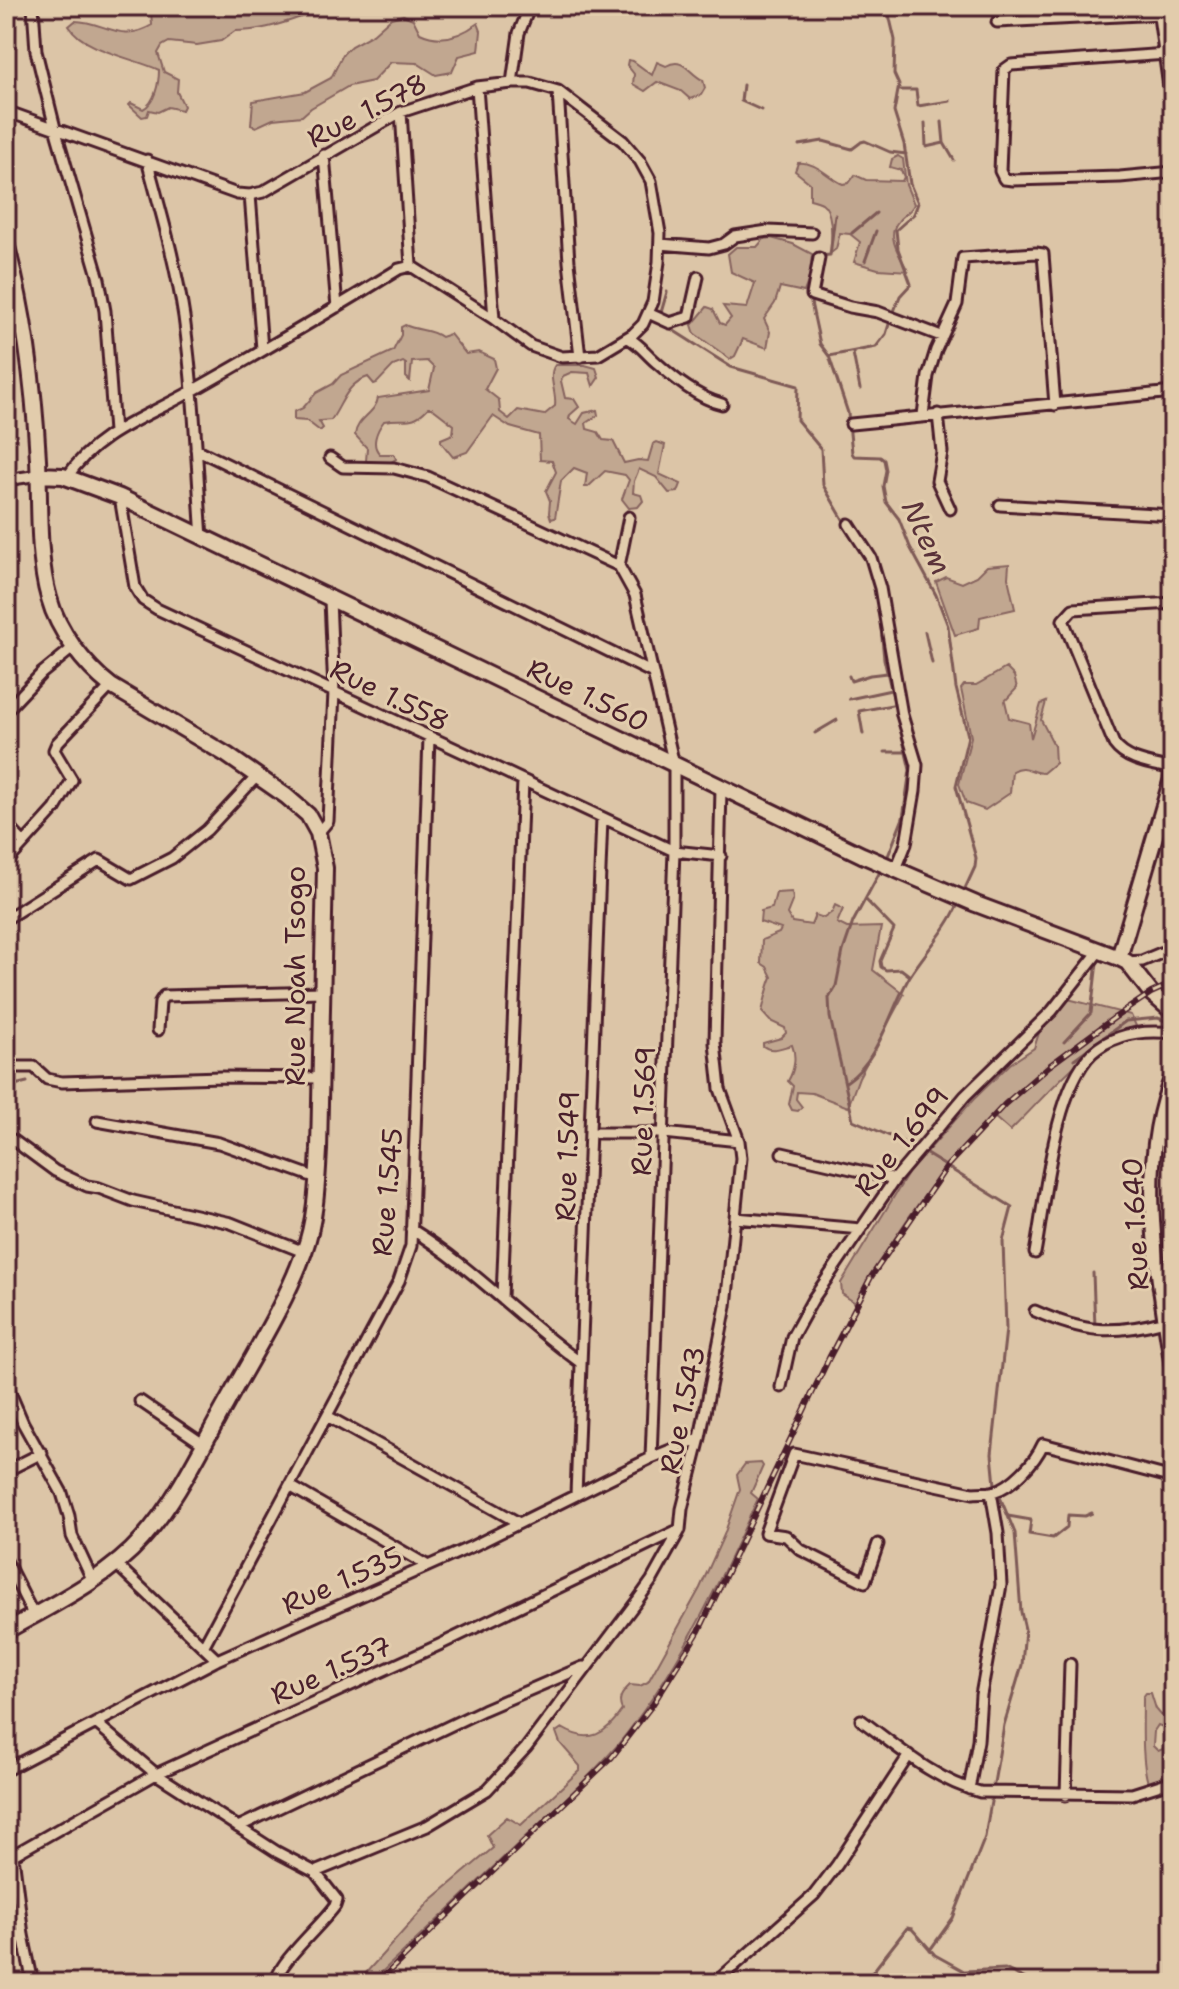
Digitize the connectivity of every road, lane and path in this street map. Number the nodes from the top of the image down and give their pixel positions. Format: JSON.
{"nodes":[{"id":1,"x":33,"y":6,"type":"edge"},
{"id":2,"x":530,"y":6,"type":"edge"},
{"id":3,"x":672,"y":6,"type":"edge"},
{"id":4,"x":685,"y":8,"type":"edge"},
{"id":5,"x":1161,"y":10,"type":"edge"},
{"id":6,"x":997,"y":22,"type":"dead end"},
{"id":7,"x":1167,"y":54,"type":"junction"},
{"id":8,"x":512,"y":83,"type":"junction"},
{"id":9,"x":477,"y":87,"type":"junction"},
{"id":10,"x":558,"y":91,"type":"junction"},
{"id":11,"x":1173,"y":97,"type":"edge"},
{"id":12,"x":6,"y":111,"type":"edge"},
{"id":13,"x":401,"y":112,"type":"junction"},
{"id":14,"x":55,"y":128,"type":"junction"},
{"id":15,"x":324,"y":155,"type":"junction"},
{"id":16,"x":147,"y":160,"type":"junction"},
{"id":17,"x":1173,"y":172,"type":"edge"},
{"id":18,"x":250,"y":195,"type":"junction"},
{"id":19,"x":812,"y":233,"type":"dead end"},
{"id":20,"x":6,"y":243,"type":"edge"},
{"id":21,"x":660,"y":244,"type":"junction"},
{"id":22,"x":819,"y":258,"type":"dead end"},
{"id":23,"x":411,"y":266,"type":"junction"},
{"id":24,"x":698,"y":277,"type":"dead end"},
{"id":25,"x":337,"y":307,"type":"junction"},
{"id":26,"x":648,"y":313,"type":"junction"},
{"id":27,"x":494,"y":319,"type":"junction"},
{"id":28,"x":941,"y":336,"type":"junction"},
{"id":29,"x":628,"y":338,"type":"junction"},
{"id":30,"x":262,"y":349,"type":"junction"},
{"id":31,"x":580,"y":357,"type":"junction"},
{"id":32,"x":192,"y":391,"type":"junction"},
{"id":33,"x":1173,"y":392,"type":"edge"},
{"id":34,"x":722,"y":404,"type":"dead end"},
{"id":35,"x":1055,"y":405,"type":"junction"},
{"id":36,"x":938,"y":414,"type":"junction"},
{"id":37,"x":923,"y":415,"type":"junction"},
{"id":38,"x":851,"y":424,"type":"dead end"},
{"id":39,"x":114,"y":432,"type":"junction"},
{"id":40,"x":196,"y":449,"type":"junction"},
{"id":41,"x":330,"y":458,"type":"dead end"},
{"id":42,"x":39,"y":475,"type":"junction"},
{"id":43,"x":67,"y":477,"type":"junction"},
{"id":44,"x":6,"y":480,"type":"edge"},
{"id":45,"x":120,"y":497,"type":"junction"},
{"id":46,"x":1000,"y":505,"type":"dead end"},
{"id":47,"x":950,"y":509,"type":"dead end"},
{"id":48,"x":1173,"y":515,"type":"edge"},
{"id":49,"x":629,"y":517,"type":"dead end"},
{"id":50,"x":849,"y":524,"type":"dead end"},
{"id":51,"x":202,"y":539,"type":"junction"},
{"id":52,"x":619,"y":566,"type":"junction"},
{"id":53,"x":330,"y":600,"type":"junction"},
{"id":54,"x":1173,"y":603,"type":"edge"},
{"id":55,"x":74,"y":647,"type":"junction"},
{"id":56,"x":653,"y":673,"type":"junction"},
{"id":57,"x":111,"y":686,"type":"junction"},
{"id":58,"x":334,"y":692,"type":"junction"},
{"id":59,"x":6,"y":711,"type":"edge"},
{"id":60,"x":429,"y":738,"type":"junction"},
{"id":61,"x":674,"y":765,"type":"junction"},
{"id":62,"x":1173,"y":772,"type":"edge"},
{"id":63,"x":258,"y":775,"type":"junction"},
{"id":64,"x":523,"y":781,"type":"junction"},
{"id":65,"x":721,"y":788,"type":"junction"},
{"id":66,"x":602,"y":818,"type":"junction"},
{"id":67,"x":6,"y":824,"type":"edge"},
{"id":68,"x":318,"y":833,"type":"junction"},
{"id":69,"x":24,"y":843,"type":"junction"},
{"id":70,"x":674,"y":851,"type":"junction"},
{"id":71,"x":721,"y":856,"type":"junction"},
{"id":72,"x":6,"y":863,"type":"edge"},
{"id":73,"x":896,"y":869,"type":"junction"},
{"id":74,"x":6,"y":919,"type":"edge"},
{"id":75,"x":1173,"y":948,"type":"edge"},
{"id":76,"x":1100,"y":950,"type":"junction"},
{"id":77,"x":1123,"y":960,"type":"junction"},
{"id":78,"x":323,"y":992,"type":"junction"},
{"id":79,"x":1173,"y":1012,"type":"edge"},
{"id":80,"x":158,"y":1030,"type":"dead end"},
{"id":81,"x":1173,"y":1033,"type":"edge"},
{"id":82,"x":6,"y":1067,"type":"edge"},
{"id":83,"x":1173,"y":1074,"type":"edge"},
{"id":84,"x":321,"y":1078,"type":"junction"},
{"id":85,"x":97,"y":1121,"type":"dead end"},
{"id":86,"x":590,"y":1133,"type":"junction"},
{"id":87,"x":664,"y":1133,"type":"junction"},
{"id":88,"x":739,"y":1141,"type":"junction"},
{"id":89,"x":6,"y":1144,"type":"edge"},
{"id":90,"x":782,"y":1153,"type":"dead end"},
{"id":91,"x":317,"y":1178,"type":"junction"},
{"id":92,"x":895,"y":1179,"type":"junction"},
{"id":93,"x":735,"y":1218,"type":"junction"},
{"id":94,"x":411,"y":1229,"type":"junction"},
{"id":95,"x":861,"y":1229,"type":"junction"},
{"id":96,"x":304,"y":1252,"type":"junction"},
{"id":97,"x":1035,"y":1253,"type":"dead end"},
{"id":98,"x":502,"y":1297,"type":"junction"},
{"id":99,"x":1035,"y":1311,"type":"dead end"},
{"id":100,"x":1165,"y":1321,"type":"junction"},
{"id":101,"x":581,"y":1363,"type":"junction"},
{"id":102,"x":1173,"y":1374,"type":"edge"},
{"id":103,"x":6,"y":1383,"type":"edge"},
{"id":104,"x":781,"y":1387,"type":"dead end"},
{"id":105,"x":140,"y":1401,"type":"dead end"},
{"id":106,"x":327,"y":1416,"type":"junction"},
{"id":107,"x":700,"y":1438,"type":"junction"},
{"id":108,"x":203,"y":1444,"type":"junction"},
{"id":109,"x":42,"y":1453,"type":"junction"},
{"id":110,"x":651,"y":1458,"type":"junction"},
{"id":111,"x":6,"y":1471,"type":"edge"},
{"id":112,"x":1173,"y":1478,"type":"edge"},
{"id":113,"x":290,"y":1486,"type":"junction"},
{"id":114,"x":995,"y":1491,"type":"junction"},
{"id":115,"x":576,"y":1495,"type":"junction"},
{"id":116,"x":519,"y":1523,"type":"junction"},
{"id":117,"x":680,"y":1530,"type":"junction"},
{"id":118,"x":878,"y":1544,"type":"dead end"},
{"id":119,"x":6,"y":1561,"type":"edge"},
{"id":120,"x":116,"y":1564,"type":"junction"},
{"id":121,"x":428,"y":1566,"type":"junction"},
{"id":122,"x":92,"y":1579,"type":"junction"},
{"id":123,"x":34,"y":1616,"type":"junction"},
{"id":124,"x":6,"y":1631,"type":"edge"},
{"id":125,"x":203,"y":1647,"type":"junction"},
{"id":126,"x":217,"y":1660,"type":"junction"},
{"id":127,"x":1070,"y":1664,"type":"dead end"},
{"id":128,"x":585,"y":1667,"type":"junction"},
{"id":129,"x":861,"y":1720,"type":"dead end"},
{"id":130,"x":97,"y":1724,"type":"junction"},
{"id":131,"x":909,"y":1755,"type":"junction"},
{"id":132,"x":6,"y":1770,"type":"edge"},
{"id":133,"x":156,"y":1774,"type":"junction"},
{"id":134,"x":1173,"y":1781,"type":"edge"},
{"id":135,"x":969,"y":1789,"type":"junction"},
{"id":136,"x":1066,"y":1795,"type":"junction"},
{"id":137,"x":238,"y":1827,"type":"junction"},
{"id":138,"x":10,"y":1857,"type":"edge"},
{"id":139,"x":315,"y":1872,"type":"junction"},
{"id":140,"x":23,"y":1935,"type":"junction"},
{"id":141,"x":6,"y":1944,"type":"edge"},
{"id":142,"x":33,"y":1983,"type":"edge"},
{"id":143,"x":276,"y":1983,"type":"edge"},
{"id":144,"x":715,"y":1983,"type":"edge"}],
"edges":[{"from":1,"to":14,"type":"street"},
{"from":2,"to":8,"type":"street"},
{"from":3,"to":4,"type":"street"},
{"from":5,"to":6,"type":"street"},
{"from":5,"to":7,"type":"main road"},
{"from":7,"to":11,"type":"main road"},
{"from":7,"to":17,"type":"street"},
{"from":8,"to":9,"type":"street","name":"Rue 1.578"},
{"from":8,"to":10,"type":"street","name":"Rue 1.578"},
{"from":9,"to":13,"type":"street","name":"Rue 1.578"},
{"from":9,"to":27,"type":"street"},
{"from":10,"to":21,"type":"street","name":"Rue 1.578"},
{"from":10,"to":31,"type":"street"},
{"from":12,"to":14,"type":"street"},
{"from":13,"to":15,"type":"street","name":"Rue 1.578"},
{"from":13,"to":23,"type":"street"},
{"from":14,"to":16,"type":"street"},
{"from":14,"to":39,"type":"street"},
{"from":15,"to":18,"type":"street","name":"Rue 1.578"},
{"from":15,"to":25,"type":"street"},
{"from":16,"to":18,"type":"street"},
{"from":16,"to":32,"type":"street"},
{"from":18,"to":30,"type":"street"},
{"from":19,"to":21,"type":"street"},
{"from":20,"to":42,"type":"main road","name":"Rue Noah Tsogo"},
{"from":21,"to":26,"type":"street","name":"Rue 1.578"},
{"from":22,"to":28,"type":"street"},
{"from":23,"to":25,"type":"street"},
{"from":23,"to":27,"type":"street","name":"Rue 1.578"},
{"from":24,"to":26,"type":"street"},
{"from":25,"to":30,"type":"street"},
{"from":26,"to":29,"type":"street","name":"Rue 1.578"},
{"from":27,"to":31,"type":"street","name":"Rue 1.578"},
{"from":28,"to":35,"type":"street"},
{"from":28,"to":37,"type":"street"},
{"from":29,"to":31,"type":"street","name":"Rue 1.578"},
{"from":29,"to":34,"type":"street"},
{"from":30,"to":32,"type":"street"},
{"from":32,"to":39,"type":"street"},
{"from":32,"to":40,"type":"street"},
{"from":33,"to":35,"type":"street"},
{"from":35,"to":36,"type":"street"},
{"from":36,"to":37,"type":"street"},
{"from":36,"to":47,"type":"street"},
{"from":37,"to":38,"type":"street"},
{"from":39,"to":43,"type":"street"},
{"from":40,"to":51,"type":"street"},
{"from":40,"to":56,"type":"street"},
{"from":41,"to":52,"type":"street"},
{"from":42,"to":43,"type":"main road","name":"Rue 1.560"},
{"from":42,"to":44,"type":"street"},
{"from":42,"to":55,"type":"main road","name":"Rue Noah Tsogo"},
{"from":43,"to":45,"type":"main road","name":"Rue 1.560"},
{"from":45,"to":51,"type":"main road","name":"Rue 1.560"},
{"from":45,"to":58,"type":"street","name":"Rue 1.558"},
{"from":46,"to":48,"type":"street"},
{"from":49,"to":52,"type":"street"},
{"from":50,"to":73,"type":"street"},
{"from":51,"to":53,"type":"main road","name":"Rue 1.560"},
{"from":52,"to":56,"type":"street","name":"Rue 1.569"},
{"from":53,"to":58,"type":"street"},
{"from":53,"to":61,"type":"main road","name":"Rue 1.560"},
{"from":54,"to":62,"type":"street"},
{"from":55,"to":57,"type":"main road","name":"Rue Noah Tsogo"},
{"from":55,"to":59,"type":"street"},
{"from":56,"to":61,"type":"street","name":"Rue 1.569"},
{"from":57,"to":63,"type":"main road","name":"Rue Noah Tsogo"},
{"from":57,"to":69,"type":"street"},
{"from":58,"to":60,"type":"street","name":"Rue 1.558"},
{"from":58,"to":68,"type":"street"},
{"from":60,"to":64,"type":"street","name":"Rue 1.558"},
{"from":60,"to":94,"type":"street","name":"Rue 1.545"},
{"from":61,"to":65,"type":"main road","name":"Rue 1.560"},
{"from":61,"to":70,"type":"street","name":"Rue 1.569"},
{"from":62,"to":77,"type":"main road"},
{"from":63,"to":68,"type":"main road","name":"Rue Noah Tsogo"},
{"from":63,"to":74,"type":"street"},
{"from":64,"to":66,"type":"street","name":"Rue 1.558"},
{"from":64,"to":98,"type":"street"},
{"from":65,"to":71,"type":"street","name":"Rue 1.543"},
{"from":65,"to":73,"type":"main road","name":"Rue 1.560"},
{"from":66,"to":70,"type":"street","name":"Rue 1.558"},
{"from":66,"to":86,"type":"street","name":"Rue 1.549"},
{"from":67,"to":69,"type":"street"},
{"from":68,"to":78,"type":"main road","name":"Rue Noah Tsogo"},
{"from":69,"to":72,"type":"street"},
{"from":70,"to":71,"type":"street","name":"Rue 1.558"},
{"from":70,"to":87,"type":"street","name":"Rue 1.569"},
{"from":71,"to":88,"type":"street","name":"Rue 1.543"},
{"from":73,"to":76,"type":"main road","name":"Rue 1.560"},
{"from":75,"to":77,"type":"street"},
{"from":76,"to":77,"type":"main road","name":"Rue 1.560"},
{"from":76,"to":92,"type":"street","name":"Rue 1.699"},
{"from":77,"to":79,"type":"main road"},
{"from":78,"to":80,"type":"street"},
{"from":78,"to":84,"type":"main road","name":"Rue Noah Tsogo"},
{"from":81,"to":97,"type":"street"},
{"from":82,"to":84,"type":"street"},
{"from":83,"to":100,"type":"street","name":"Rue 1.640"},
{"from":84,"to":91,"type":"main road","name":"Rue Noah Tsogo"},
{"from":85,"to":91,"type":"street"},
{"from":86,"to":87,"type":"street"},
{"from":86,"to":101,"type":"street","name":"Rue 1.549"},
{"from":87,"to":88,"type":"street"},
{"from":87,"to":110,"type":"street","name":"Rue 1.569"},
{"from":88,"to":93,"type":"street","name":"Rue 1.543"},
{"from":89,"to":96,"type":"street"},
{"from":90,"to":92,"type":"street"},
{"from":91,"to":96,"type":"main road","name":"Rue Noah Tsogo"},
{"from":92,"to":95,"type":"street","name":"Rue 1.699"},
{"from":93,"to":95,"type":"street"},
{"from":93,"to":107,"type":"street","name":"Rue 1.543"},
{"from":94,"to":98,"type":"street"},
{"from":94,"to":106,"type":"street","name":"Rue 1.545"},
{"from":95,"to":104,"type":"street","name":"Rue 1.699"},
{"from":96,"to":108,"type":"main road","name":"Rue Noah Tsogo"},
{"from":98,"to":101,"type":"street"},
{"from":99,"to":100,"type":"street"},
{"from":100,"to":102,"type":"street","name":"Rue 1.640"},
{"from":101,"to":115,"type":"street","name":"Rue 1.549"},
{"from":103,"to":109,"type":"street"},
{"from":105,"to":108,"type":"street"},
{"from":106,"to":113,"type":"street","name":"Rue 1.545"},
{"from":106,"to":116,"type":"street"},
{"from":107,"to":110,"type":"street","name":"Rue 1.535"},
{"from":107,"to":117,"type":"street","name":"Rue 1.543"},
{"from":108,"to":120,"type":"main road","name":"Rue Noah Tsogo"},
{"from":109,"to":111,"type":"street"},
{"from":109,"to":122,"type":"street"},
{"from":110,"to":115,"type":"street","name":"Rue 1.535"},
{"from":112,"to":114,"type":"street"},
{"from":113,"to":121,"type":"street"},
{"from":113,"to":125,"type":"street","name":"Rue 1.545"},
{"from":114,"to":118,"type":"street"},
{"from":114,"to":135,"type":"street"},
{"from":115,"to":116,"type":"street","name":"Rue 1.535"},
{"from":116,"to":121,"type":"street","name":"Rue 1.535"},
{"from":117,"to":128,"type":"street","name":"Rue 1.543"},
{"from":117,"to":133,"type":"street","name":"Rue 1.537"},
{"from":119,"to":123,"type":"street"},
{"from":120,"to":122,"type":"main road","name":"Rue Noah Tsogo"},
{"from":120,"to":125,"type":"street"},
{"from":121,"to":126,"type":"street","name":"Rue 1.535"},
{"from":122,"to":123,"type":"main road","name":"Rue Noah Tsogo"},
{"from":123,"to":124,"type":"main road","name":"Rue Noah Tsogo"},
{"from":125,"to":126,"type":"street"},
{"from":126,"to":130,"type":"street","name":"Rue 1.535"},
{"from":127,"to":136,"type":"street"},
{"from":128,"to":137,"type":"street"},
{"from":128,"to":139,"type":"street","name":"Rue 1.543"},
{"from":129,"to":131,"type":"street"},
{"from":130,"to":132,"type":"street","name":"Rue 1.535"},
{"from":130,"to":133,"type":"street"},
{"from":131,"to":135,"type":"street"},
{"from":131,"to":144,"type":"street"},
{"from":133,"to":137,"type":"street"},
{"from":133,"to":138,"type":"street","name":"Rue 1.537"},
{"from":134,"to":136,"type":"street"},
{"from":135,"to":136,"type":"street"},
{"from":137,"to":139,"type":"street"},
{"from":138,"to":140,"type":"street"},
{"from":139,"to":143,"type":"street"},
{"from":140,"to":141,"type":"street"},
{"from":140,"to":142,"type":"street"}]}
